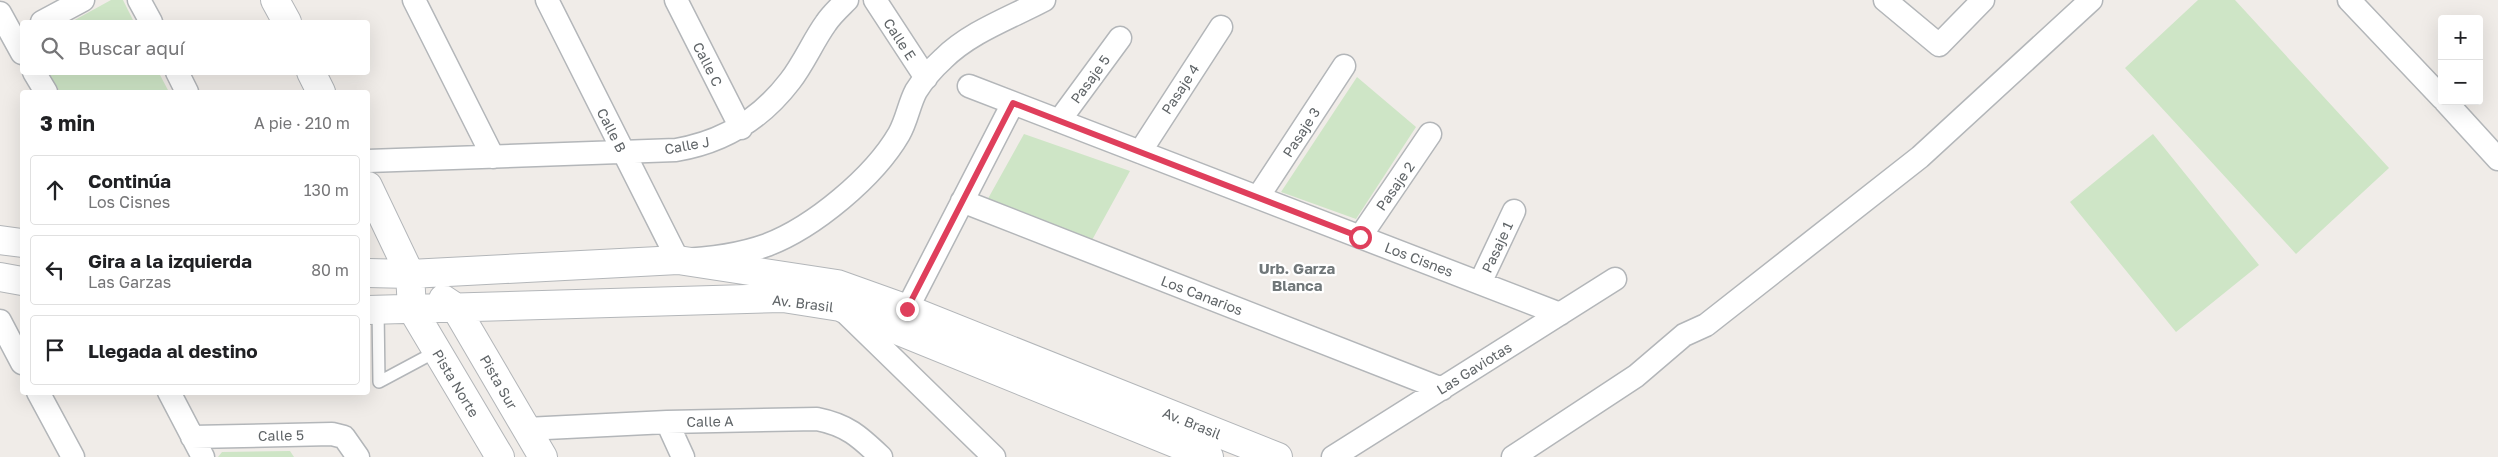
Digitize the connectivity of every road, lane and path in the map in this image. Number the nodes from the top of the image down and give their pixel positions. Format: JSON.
{"nodes":[{"id":1,"x":83,"y":0,"type":"edge"},
{"id":2,"x":139,"y":0,"type":"edge"},
{"id":3,"x":275,"y":0,"type":"edge"},
{"id":4,"x":414,"y":0,"type":"edge"},
{"id":5,"x":547,"y":0,"type":"edge"},
{"id":6,"x":676,"y":0,"type":"edge"},
{"id":7,"x":847,"y":0,"type":"edge"},
{"id":8,"x":875,"y":0,"type":"edge"},
{"id":9,"x":1044,"y":0,"type":"edge"},
{"id":10,"x":1885,"y":0,"type":"edge"},
{"id":11,"x":1982,"y":0,"type":"edge"},
{"id":12,"x":2091,"y":0,"type":"edge"},
{"id":13,"x":2348,"y":0,"type":"edge"},
{"id":14,"x":0,"y":13,"type":"edge"},
{"id":15,"x":46,"y":20,"type":"edge"},
{"id":16,"x":150,"y":20,"type":"edge"},
{"id":17,"x":285,"y":20,"type":"edge"},
{"id":18,"x":1221,"y":27,"type":"dead end"},
{"id":19,"x":1120,"y":38,"type":"dead end"},
{"id":20,"x":20,"y":42,"type":"edge"},
{"id":21,"x":1344,"y":66,"type":"dead end"},
{"id":22,"x":36,"y":75,"type":"edge"},
{"id":23,"x":178,"y":75,"type":"edge"},
{"id":24,"x":312,"y":75,"type":"edge"},
{"id":25,"x":926,"y":78,"type":"junction"},
{"id":26,"x":970,"y":86,"type":"dead end"},
{"id":27,"x":45,"y":90,"type":"edge"},
{"id":28,"x":186,"y":90,"type":"edge"},
{"id":29,"x":320,"y":90,"type":"edge"},
{"id":30,"x":2438,"y":94,"type":"edge"},
{"id":31,"x":1013,"y":103,"type":"junction"},
{"id":32,"x":2449,"y":105,"type":"edge"},
{"id":33,"x":1060,"y":120,"type":"junction"},
{"id":34,"x":740,"y":128,"type":"junction"},
{"id":35,"x":1430,"y":134,"type":"dead end"},
{"id":36,"x":623,"y":152,"type":"junction"},
{"id":37,"x":1140,"y":152,"type":"junction"},
{"id":38,"x":493,"y":157,"type":"junction"},
{"id":39,"x":2498,"y":159,"type":"edge"},
{"id":40,"x":370,"y":161,"type":"edge"},
{"id":41,"x":370,"y":190,"type":"edge"},
{"id":42,"x":1258,"y":197,"type":"junction"},
{"id":43,"x":962,"y":201,"type":"junction"},
{"id":44,"x":1514,"y":211,"type":"dead end"},
{"id":45,"x":1360,"y":237,"type":"junction"},
{"id":46,"x":678,"y":260,"type":"junction"},
{"id":47,"x":370,"y":273,"type":"edge"},
{"id":48,"x":410,"y":274,"type":"junction"},
{"id":49,"x":0,"y":277,"type":"edge"},
{"id":50,"x":1615,"y":280,"type":"dead end"},
{"id":51,"x":20,"y":281,"type":"edge"},
{"id":52,"x":1480,"y":283,"type":"junction"},
{"id":53,"x":455,"y":307,"type":"junction"},
{"id":54,"x":840,"y":307,"type":"junction"},
{"id":55,"x":372,"y":309,"type":"edge"},
{"id":56,"x":412,"y":309,"type":"junction"},
{"id":57,"x":907,"y":309,"type":"junction"},
{"id":58,"x":1560,"y":314,"type":"junction"},
{"id":59,"x":0,"y":321,"type":"edge"},
{"id":60,"x":437,"y":350,"type":"junction"},
{"id":61,"x":20,"y":359,"type":"edge"},
{"id":62,"x":1442,"y":388,"type":"junction"},
{"id":63,"x":40,"y":395,"type":"edge"},
{"id":64,"x":171,"y":395,"type":"edge"},
{"id":65,"x":666,"y":422,"type":"junction"},
{"id":66,"x":526,"y":429,"type":"junction"},
{"id":67,"x":192,"y":437,"type":"junction"},
{"id":68,"x":73,"y":457,"type":"edge"},
{"id":69,"x":203,"y":457,"type":"edge"},
{"id":70,"x":358,"y":457,"type":"edge"},
{"id":71,"x":500,"y":457,"type":"edge"},
{"id":72,"x":543,"y":457,"type":"edge"},
{"id":73,"x":683,"y":457,"type":"edge"},
{"id":74,"x":881,"y":457,"type":"edge"},
{"id":75,"x":994,"y":457,"type":"edge"},
{"id":76,"x":1208,"y":457,"type":"edge"},
{"id":77,"x":1278,"y":457,"type":"edge"},
{"id":78,"x":1333,"y":457,"type":"edge"},
{"id":79,"x":1513,"y":457,"type":"edge"}],
"edges":[{"from":1,"to":15,"type":"street"},
{"from":2,"to":16,"type":"street"},
{"from":3,"to":17,"type":"street"},
{"from":4,"to":38,"type":"street"},
{"from":5,"to":36,"type":"street","name":"Calle B"},
{"from":6,"to":34,"type":"street","name":"Calle C"},
{"from":7,"to":34,"type":"street","name":"Calle J"},
{"from":8,"to":25,"type":"street","name":"Calle E"},
{"from":9,"to":25,"type":"street"},
{"from":10,"to":11,"type":"street"},
{"from":12,"to":79,"type":"street"},
{"from":13,"to":30,"type":"street"},
{"from":14,"to":20,"type":"street"},
{"from":18,"to":37,"type":"street","name":"Pasaje 4"},
{"from":19,"to":33,"type":"street","name":"Pasaje 5"},
{"from":21,"to":42,"type":"street","name":"Pasaje 3"},
{"from":22,"to":27,"type":"street"},
{"from":23,"to":28,"type":"street"},
{"from":24,"to":29,"type":"street"},
{"from":25,"to":46,"type":"street"},
{"from":26,"to":31,"type":"street","name":"Los Cisnes"},
{"from":31,"to":33,"type":"street","name":"Los Cisnes"},
{"from":31,"to":43,"type":"street"},
{"from":32,"to":39,"type":"street"},
{"from":33,"to":37,"type":"street","name":"Los Cisnes"},
{"from":34,"to":36,"type":"street","name":"Calle J"},
{"from":35,"to":45,"type":"street","name":"Pasaje 2"},
{"from":36,"to":38,"type":"street","name":"Calle J"},
{"from":36,"to":46,"type":"street","name":"Calle B"},
{"from":37,"to":42,"type":"street","name":"Los Cisnes"},
{"from":38,"to":40,"type":"street","name":"Calle J"},
{"from":41,"to":48,"type":"street"},
{"from":42,"to":45,"type":"street","name":"Los Cisnes"},
{"from":43,"to":57,"type":"street"},
{"from":43,"to":62,"type":"street","name":"Los Canarios"},
{"from":44,"to":52,"type":"street","name":"Pasaje 1"},
{"from":45,"to":52,"type":"street","name":"Los Cisnes"},
{"from":46,"to":48,"type":"street","name":"Av. Brasil"},
{"from":46,"to":57,"type":"street","name":"Av. Brasil"},
{"from":47,"to":48,"type":"street","name":"Av. Brasil"},
{"from":48,"to":53,"type":"street"},
{"from":48,"to":56,"type":"street"},
{"from":49,"to":51,"type":"street"},
{"from":50,"to":58,"type":"street","name":"Las Gaviotas"},
{"from":52,"to":58,"type":"street","name":"Los Cisnes"},
{"from":53,"to":54,"type":"street","name":"Av. Brasil"},
{"from":53,"to":56,"type":"street","name":"Av. Brasil"},
{"from":53,"to":66,"type":"street","name":"Pista Sur"},
{"from":54,"to":75,"type":"street"},
{"from":54,"to":76,"type":"street","name":"Av. Brasil"},
{"from":55,"to":56,"type":"street","name":"Av. Brasil"},
{"from":55,"to":60,"type":"lane"},
{"from":56,"to":60,"type":"street","name":"Pista Norte"},
{"from":57,"to":77,"type":"street","name":"Av. Brasil"},
{"from":58,"to":62,"type":"street","name":"Las Gaviotas"},
{"from":59,"to":61,"type":"street"},
{"from":60,"to":71,"type":"street","name":"Pista Norte"},
{"from":62,"to":78,"type":"street","name":"Las Gaviotas"},
{"from":63,"to":68,"type":"street"},
{"from":64,"to":67,"type":"street"},
{"from":65,"to":66,"type":"street","name":"Calle A"},
{"from":65,"to":73,"type":"street"},
{"from":65,"to":74,"type":"street","name":"Calle A"},
{"from":66,"to":72,"type":"street","name":"Pista Sur"},
{"from":67,"to":69,"type":"street"},
{"from":67,"to":70,"type":"street","name":"Calle 5"}]}
